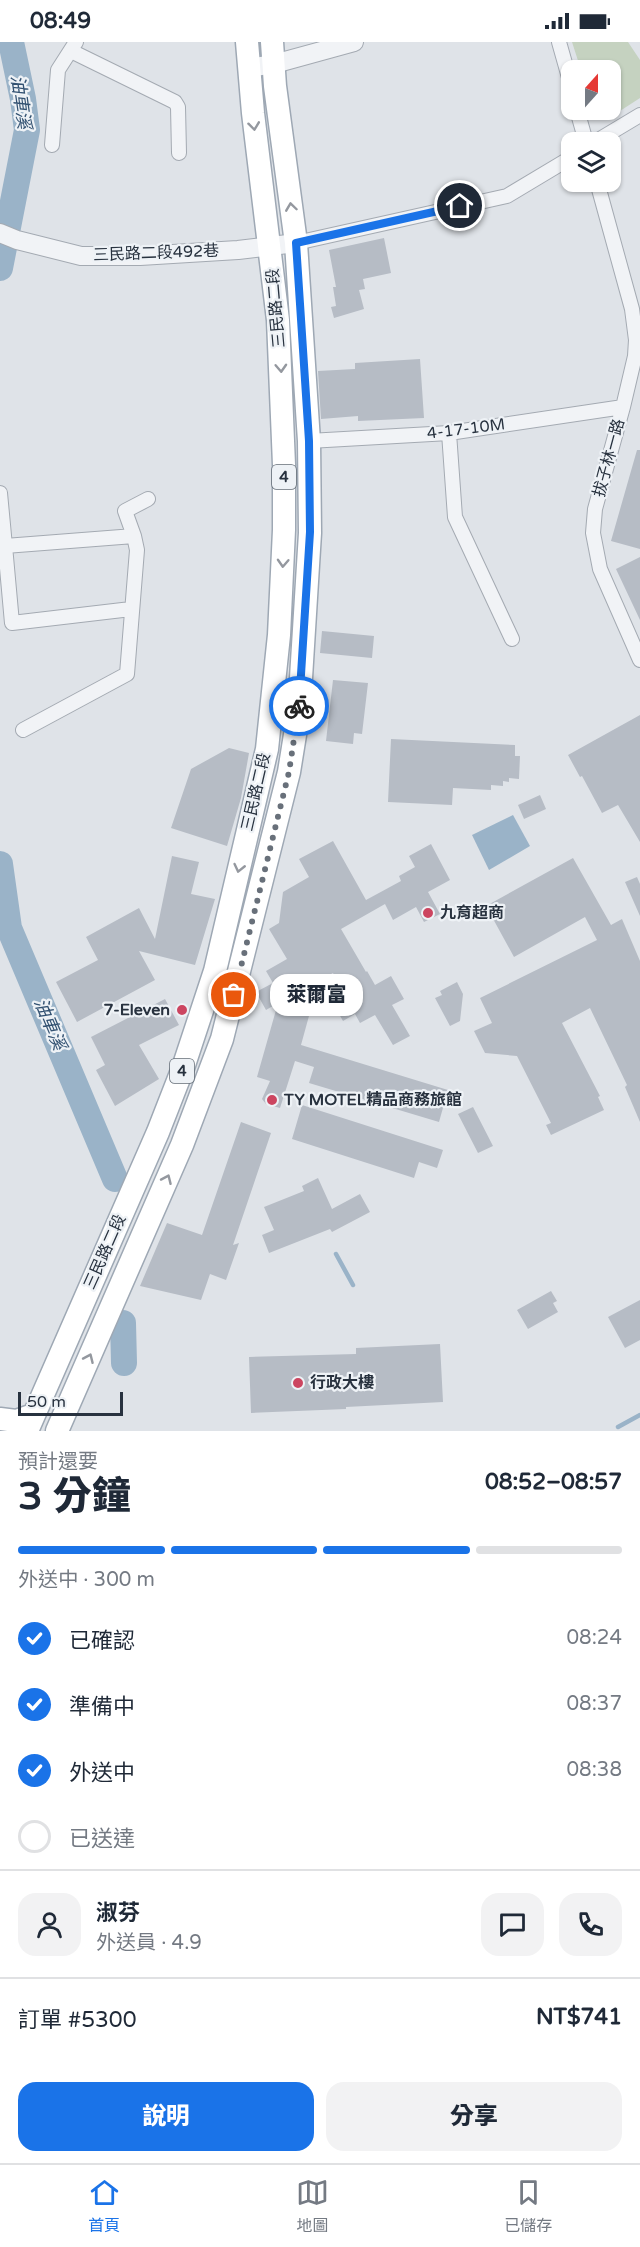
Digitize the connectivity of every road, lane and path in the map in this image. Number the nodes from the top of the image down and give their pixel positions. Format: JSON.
{"nodes":[{"id":1,"x":354,"y":42,"type":"edge"},
{"id":2,"x":559,"y":42,"type":"edge"},
{"id":3,"x":247,"y":43,"type":"edge"},
{"id":4,"x":74,"y":46,"type":"edge"},
{"id":5,"x":273,"y":49,"type":"edge"},
{"id":6,"x":564,"y":60,"type":"edge"},
{"id":7,"x":249,"y":68,"type":"junction"},
{"id":8,"x":640,"y":115,"type":"edge"},
{"id":9,"x":612,"y":132,"type":"edge"},
{"id":10,"x":52,"y":145,"type":"dead end"},
{"id":11,"x":179,"y":153,"type":"dead end"},
{"id":12,"x":561,"y":164,"type":"edge"},
{"id":13,"x":600,"y":192,"type":"edge"},
{"id":14,"x":8,"y":237,"type":"edge"},
{"id":15,"x":296,"y":243,"type":"junction"},
{"id":16,"x":270,"y":247,"type":"junction"},
{"id":17,"x":623,"y":407,"type":"junction"},
{"id":18,"x":448,"y":433,"type":"junction"},
{"id":19,"x":309,"y":441,"type":"junction"},
{"id":20,"x":0,"y":493,"type":"edge"},
{"id":21,"x":148,"y":499,"type":"dead end"},
{"id":22,"x":134,"y":536,"type":"junction"},
{"id":23,"x":5,"y":546,"type":"junction"},
{"id":24,"x":131,"y":609,"type":"junction"},
{"id":25,"x":512,"y":639,"type":"dead end"},
{"id":26,"x":640,"y":660,"type":"edge"},
{"id":27,"x":271,"y":708,"type":"junction"},
{"id":28,"x":23,"y":730,"type":"dead end"},
{"id":29,"x":294,"y":737,"type":"junction"},
{"id":30,"x":0,"y":1419,"type":"edge"},
{"id":31,"x":30,"y":1423,"type":"edge"},
{"id":32,"x":57,"y":1431,"type":"edge"}],
"edges":[{"from":1,"to":5,"type":"street"},
{"from":2,"to":6,"type":"street"},
{"from":3,"to":5,"type":"street"},
{"from":3,"to":7,"type":"main road","name":"三民路二段","number":"4"},
{"from":4,"to":10,"type":"street"},
{"from":4,"to":11,"type":"street"},
{"from":5,"to":7,"type":"street"},
{"from":15,"to":5,"type":"main road","name":"三民路二段","number":"4","one_way":true},
{"from":7,"to":16,"type":"main road","name":"三民路二段","number":"4","one_way":true},
{"from":8,"to":9,"type":"street"},
{"from":12,"to":15,"type":"street"},
{"from":13,"to":17,"type":"street","name":"拔子林一路"},
{"from":14,"to":16,"type":"street","name":"三民路二段492巷"},
{"from":15,"to":16,"type":"street","name":"三民路二段492巷"},
{"from":15,"to":19,"type":"main road","name":"三民路二段","number":"4"},
{"from":16,"to":27,"type":"main road","name":"三民路二段","number":"4","one_way":true},
{"from":17,"to":18,"type":"street","name":"4-17-10M"},
{"from":17,"to":26,"type":"street","name":"拔子林一路"},
{"from":18,"to":19,"type":"street","name":"4-17-10M"},
{"from":18,"to":25,"type":"street"},
{"from":19,"to":29,"type":"main road","name":"三民路二段","number":"4"},
{"from":20,"to":23,"type":"street"},
{"from":21,"to":22,"type":"street"},
{"from":22,"to":23,"type":"street"},
{"from":22,"to":24,"type":"street"},
{"from":23,"to":24,"type":"street"},
{"from":24,"to":28,"type":"street"},
{"from":27,"to":29,"type":"street"},
{"from":27,"to":31,"type":"main road","name":"三民路二段","number":"4","one_way":true},
{"from":32,"to":29,"type":"main road","name":"三民路二段","number":"4","one_way":true},
{"from":30,"to":31,"type":"main road"}]}
